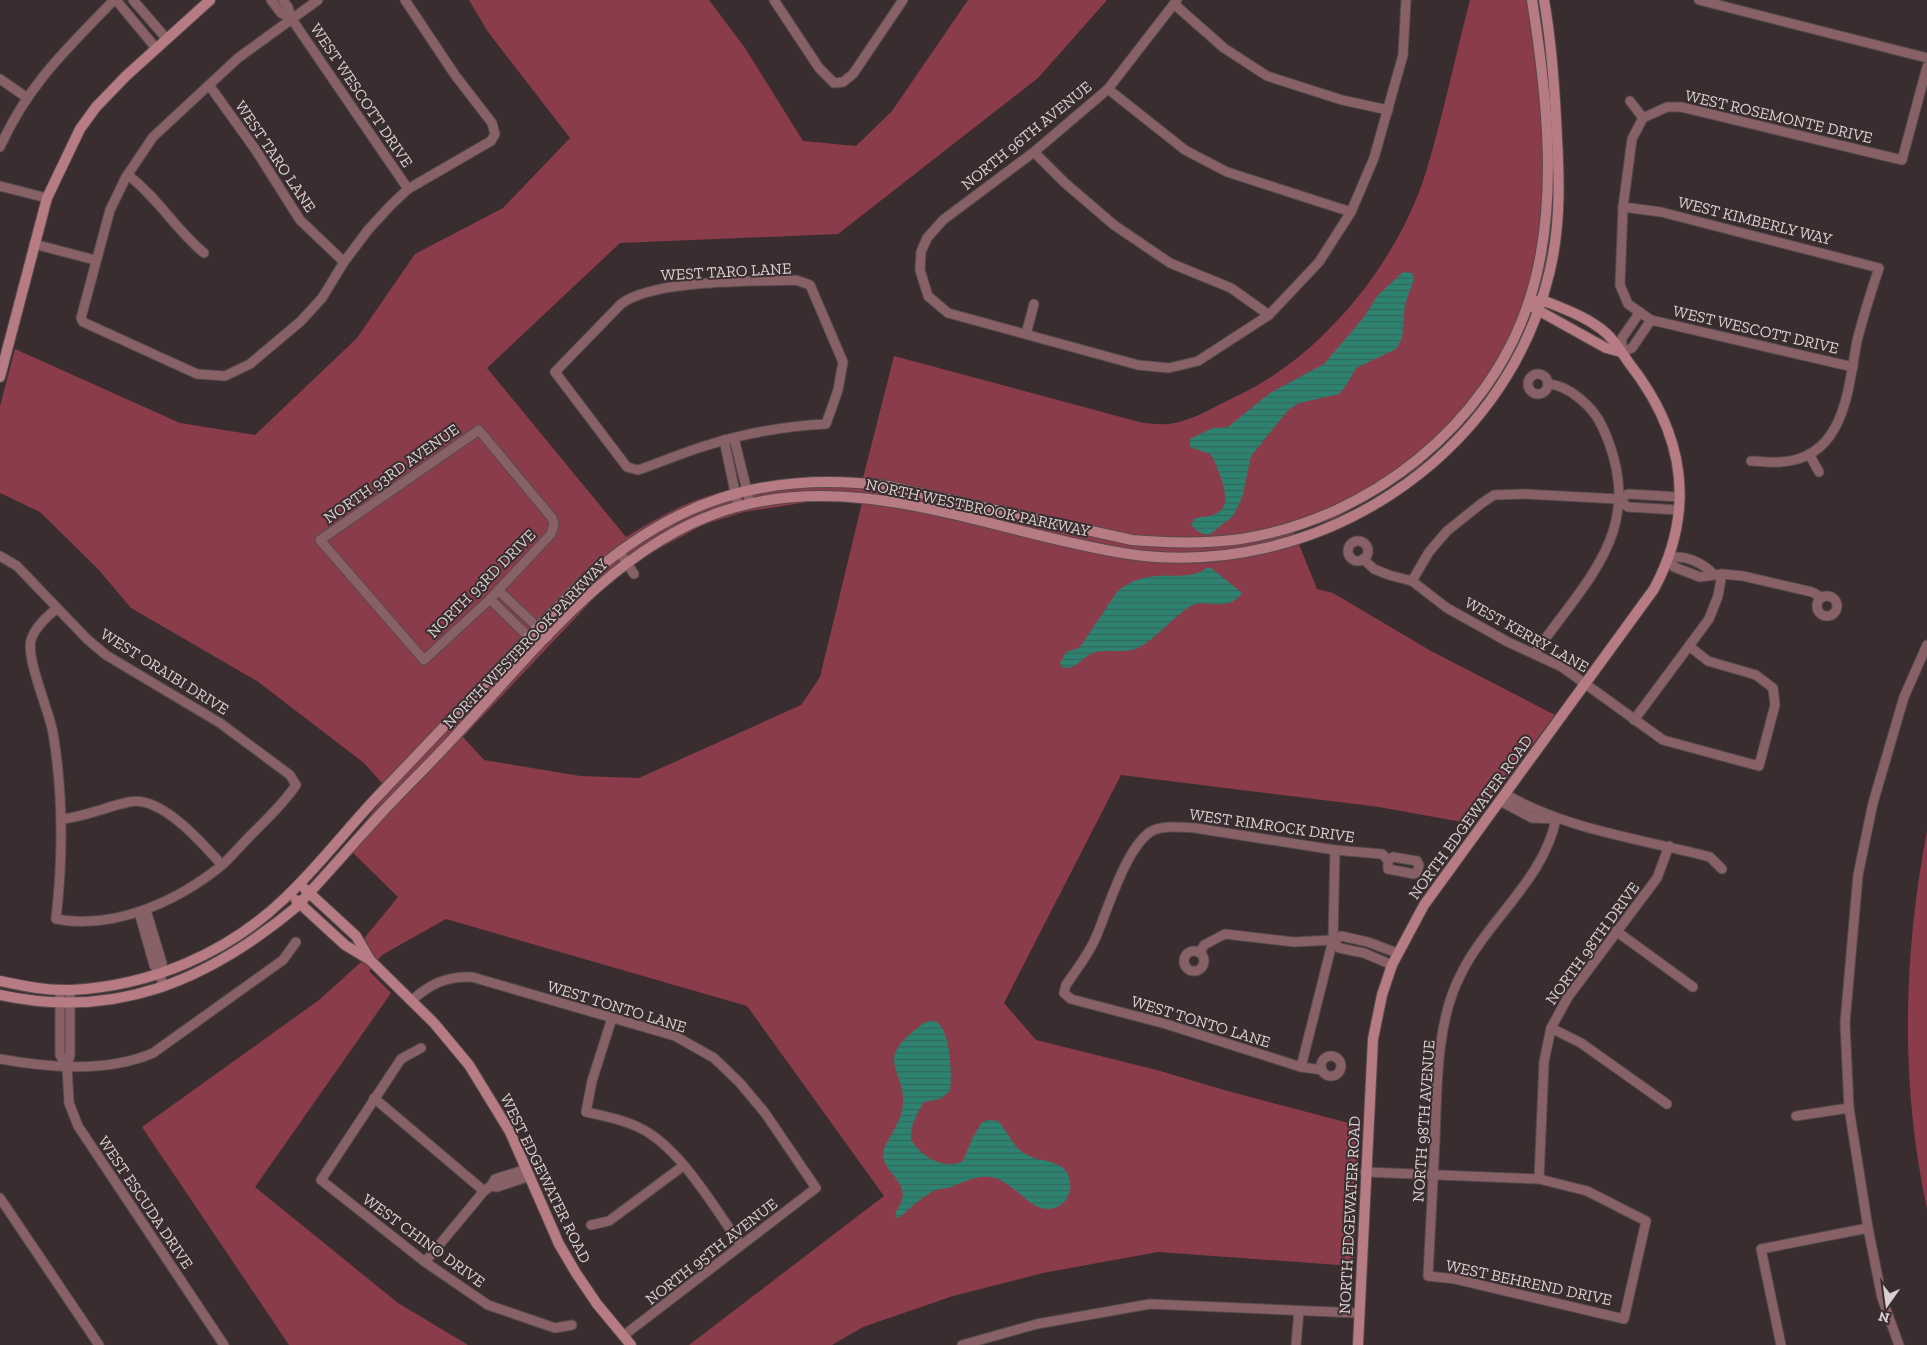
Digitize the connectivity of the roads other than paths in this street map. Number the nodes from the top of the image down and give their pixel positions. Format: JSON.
{"nodes":[{"id":1,"x":115,"y":0,"type":"edge"},
{"id":2,"x":133,"y":0,"type":"edge"},
{"id":3,"x":210,"y":0,"type":"edge"},
{"id":4,"x":271,"y":0,"type":"edge"},
{"id":5,"x":283,"y":0,"type":"edge"},
{"id":6,"x":318,"y":0,"type":"edge"},
{"id":7,"x":405,"y":0,"type":"edge"},
{"id":8,"x":774,"y":0,"type":"edge"},
{"id":9,"x":903,"y":0,"type":"edge"},
{"id":10,"x":1406,"y":0,"type":"edge"},
{"id":11,"x":1532,"y":0,"type":"edge"},
{"id":12,"x":1544,"y":0,"type":"edge"},
{"id":13,"x":1699,"y":0,"type":"edge"},
{"id":14,"x":1175,"y":2,"type":"edge"},
{"id":15,"x":291,"y":18,"type":"junction"},
{"id":16,"x":166,"y":38,"type":"junction"},
{"id":17,"x":155,"y":47,"type":"junction"},
{"id":18,"x":1927,"y":58,"type":"edge"},
{"id":19,"x":1927,"y":67,"type":"edge"},
{"id":20,"x":0,"y":79,"type":"edge"},
{"id":21,"x":209,"y":85,"type":"junction"},
{"id":22,"x":1108,"y":89,"type":"junction"},
{"id":23,"x":26,"y":97,"type":"junction"},
{"id":24,"x":1630,"y":101,"type":"dead end"},
{"id":25,"x":1388,"y":110,"type":"junction"},
{"id":26,"x":1643,"y":118,"type":"junction"},
{"id":27,"x":0,"y":147,"type":"edge"},
{"id":28,"x":1034,"y":152,"type":"junction"},
{"id":29,"x":128,"y":175,"type":"junction"},
{"id":30,"x":0,"y":186,"type":"edge"},
{"id":31,"x":408,"y":189,"type":"junction"},
{"id":32,"x":47,"y":198,"type":"junction"},
{"id":33,"x":1623,"y":207,"type":"junction"},
{"id":34,"x":1351,"y":212,"type":"junction"},
{"id":35,"x":34,"y":244,"type":"junction"},
{"id":36,"x":204,"y":253,"type":"dead end"},
{"id":37,"x":95,"y":260,"type":"junction"},
{"id":38,"x":344,"y":262,"type":"junction"},
{"id":39,"x":1542,"y":300,"type":"junction"},
{"id":40,"x":1529,"y":302,"type":"junction"},
{"id":41,"x":1034,"y":304,"type":"dead end"},
{"id":42,"x":1538,"y":312,"type":"junction"},
{"id":43,"x":1640,"y":312,"type":"junction"},
{"id":44,"x":1269,"y":315,"type":"junction"},
{"id":45,"x":1652,"y":320,"type":"junction"},
{"id":46,"x":1026,"y":334,"type":"junction"},
{"id":47,"x":1620,"y":352,"type":"junction"},
{"id":48,"x":1853,"y":367,"type":"junction"},
{"id":49,"x":0,"y":376,"type":"edge"},
{"id":50,"x":1548,"y":384,"type":"dead end"},
{"id":51,"x":734,"y":438,"type":"junction"},
{"id":52,"x":724,"y":440,"type":"junction"},
{"id":53,"x":1809,"y":454,"type":"junction"},
{"id":54,"x":1751,"y":461,"type":"dead end"},
{"id":55,"x":1819,"y":472,"type":"dead end"},
{"id":56,"x":853,"y":482,"type":"junction"},
{"id":57,"x":746,"y":491,"type":"junction"},
{"id":58,"x":735,"y":493,"type":"junction"},
{"id":59,"x":851,"y":496,"type":"junction"},
{"id":60,"x":938,"y":497,"type":"junction"},
{"id":61,"x":1680,"y":497,"type":"junction"},
{"id":62,"x":1618,"y":499,"type":"junction"},
{"id":63,"x":750,"y":503,"type":"junction"},
{"id":64,"x":738,"y":506,"type":"junction"},
{"id":65,"x":1679,"y":510,"type":"junction"},
{"id":66,"x":934,"y":511,"type":"junction"},
{"id":67,"x":1043,"y":521,"type":"junction"},
{"id":68,"x":554,"y":525,"type":"joint"},
{"id":69,"x":1040,"y":535,"type":"junction"},
{"id":70,"x":619,"y":551,"type":"junction"},
{"id":71,"x":0,"y":556,"type":"edge"},
{"id":72,"x":1669,"y":558,"type":"junction"},
{"id":73,"x":1363,"y":560,"type":"dead end"},
{"id":74,"x":627,"y":562,"type":"junction"},
{"id":75,"x":634,"y":574,"type":"dead end"},
{"id":76,"x":1718,"y":574,"type":"junction"},
{"id":77,"x":1412,"y":581,"type":"junction"},
{"id":78,"x":498,"y":590,"type":"junction"},
{"id":79,"x":1821,"y":598,"type":"dead end"},
{"id":80,"x":490,"y":600,"type":"junction"},
{"id":81,"x":57,"y":608,"type":"junction"},
{"id":82,"x":538,"y":627,"type":"junction"},
{"id":83,"x":528,"y":636,"type":"junction"},
{"id":84,"x":548,"y":637,"type":"junction"},
{"id":85,"x":1927,"y":645,"type":"edge"},
{"id":86,"x":538,"y":646,"type":"junction"},
{"id":87,"x":1690,"y":648,"type":"junction"},
{"id":88,"x":1535,"y":653,"type":"junction"},
{"id":89,"x":424,"y":660,"type":"joint"},
{"id":90,"x":1586,"y":684,"type":"junction"},
{"id":91,"x":1634,"y":720,"type":"junction"},
{"id":92,"x":1502,"y":797,"type":"junction"},
{"id":93,"x":61,"y":819,"type":"junction"},
{"id":94,"x":1556,"y":819,"type":"junction"},
{"id":95,"x":1669,"y":846,"type":"junction"},
{"id":96,"x":1335,"y":850,"type":"junction"},
{"id":97,"x":1388,"y":860,"type":"dead end"},
{"id":98,"x":222,"y":865,"type":"junction"},
{"id":99,"x":1722,"y":868,"type":"dead end"},
{"id":100,"x":299,"y":883,"type":"junction"},
{"id":101,"x":310,"y":893,"type":"junction"},
{"id":102,"x":289,"y":894,"type":"junction"},
{"id":103,"x":300,"y":904,"type":"junction"},
{"id":104,"x":142,"y":911,"type":"junction"},
{"id":105,"x":1616,"y":931,"type":"junction"},
{"id":106,"x":1332,"y":940,"type":"junction"},
{"id":107,"x":296,"y":942,"type":"dead end"},
{"id":108,"x":1200,"y":953,"type":"dead end"},
{"id":109,"x":1397,"y":953,"type":"junction"},
{"id":110,"x":370,"y":960,"type":"junction"},
{"id":111,"x":1392,"y":965,"type":"junction"},
{"id":112,"x":160,"y":974,"type":"junction"},
{"id":113,"x":0,"y":981,"type":"edge"},
{"id":114,"x":163,"y":987,"type":"junction"},
{"id":115,"x":1693,"y":987,"type":"dead end"},
{"id":116,"x":65,"y":990,"type":"junction"},
{"id":117,"x":0,"y":995,"type":"edge"},
{"id":118,"x":1071,"y":999,"type":"joint"},
{"id":119,"x":411,"y":1001,"type":"junction"},
{"id":120,"x":66,"y":1003,"type":"junction"},
{"id":121,"x":612,"y":1018,"type":"junction"},
{"id":122,"x":1551,"y":1028,"type":"junction"},
{"id":123,"x":421,"y":1048,"type":"dead end"},
{"id":124,"x":0,"y":1059,"type":"edge"},
{"id":125,"x":67,"y":1066,"type":"junction"},
{"id":126,"x":1301,"y":1067,"type":"junction"},
{"id":127,"x":1322,"y":1070,"type":"dead end"},
{"id":128,"x":374,"y":1098,"type":"junction"},
{"id":129,"x":1667,"y":1104,"type":"dead end"},
{"id":130,"x":1848,"y":1108,"type":"junction"},
{"id":131,"x":1796,"y":1116,"type":"dead end"},
{"id":132,"x":683,"y":1166,"type":"junction"},
{"id":133,"x":1365,"y":1172,"type":"junction"},
{"id":134,"x":529,"y":1173,"type":"junction"},
{"id":135,"x":1433,"y":1175,"type":"junction"},
{"id":136,"x":1539,"y":1179,"type":"junction"},
{"id":137,"x":491,"y":1188,"type":"junction"},
{"id":138,"x":816,"y":1188,"type":"joint"},
{"id":139,"x":0,"y":1198,"type":"edge"},
{"id":140,"x":591,"y":1226,"type":"dead end"},
{"id":141,"x":1868,"y":1228,"type":"junction"},
{"id":142,"x":741,"y":1245,"type":"junction"},
{"id":143,"x":425,"y":1262,"type":"junction"},
{"id":144,"x":1428,"y":1276,"type":"joint"},
{"id":145,"x":1299,"y":1312,"type":"junction"},
{"id":146,"x":1358,"y":1313,"type":"junction"},
{"id":147,"x":572,"y":1325,"type":"dead end"},
{"id":148,"x":623,"y":1336,"type":"junction"},
{"id":149,"x":98,"y":1345,"type":"edge"},
{"id":150,"x":224,"y":1345,"type":"edge"},
{"id":151,"x":631,"y":1345,"type":"edge"},
{"id":152,"x":962,"y":1345,"type":"edge"},
{"id":153,"x":1296,"y":1345,"type":"edge"},
{"id":154,"x":1358,"y":1345,"type":"edge"},
{"id":155,"x":1781,"y":1345,"type":"edge"},
{"id":156,"x":1899,"y":1345,"type":"edge"}],
"edges":[{"from":1,"to":17,"type":"street"},
{"from":1,"to":23,"type":"street"},
{"from":2,"to":16,"type":"street"},
{"from":3,"to":16,"type":"street"},
{"from":4,"to":15,"type":"street","name":"WEST WESCOTT DRIVE"},
{"from":5,"to":15,"type":"street","name":"WEST WESCOTT DRIVE"},
{"from":6,"to":15,"type":"street"},
{"from":7,"to":31,"type":"street"},
{"from":8,"to":9,"type":"street"},
{"from":10,"to":25,"type":"street"},
{"from":11,"to":40,"type":"street","name":"NORTH WESTBROOK PARKWAY"},
{"from":12,"to":39,"type":"street","name":"NORTH WESTBROOK PARKWAY"},
{"from":13,"to":18,"type":"street"},
{"from":14,"to":22,"type":"street","name":"NORTH 96TH AVENUE"},
{"from":14,"to":25,"type":"street"},
{"from":15,"to":21,"type":"street"},
{"from":15,"to":31,"type":"street","name":"WEST WESCOTT DRIVE"},
{"from":16,"to":17,"type":"street"},
{"from":17,"to":32,"type":"street"},
{"from":19,"to":26,"type":"street","name":"WEST ROSEMONTE DRIVE"},
{"from":20,"to":23,"type":"street"},
{"from":21,"to":29,"type":"street"},
{"from":21,"to":38,"type":"street","name":"WEST TARO LANE"},
{"from":22,"to":28,"type":"street","name":"NORTH 96TH AVENUE"},
{"from":22,"to":34,"type":"street"},
{"from":23,"to":27,"type":"street"},
{"from":24,"to":26,"type":"street"},
{"from":25,"to":34,"type":"street"},
{"from":26,"to":33,"type":"street"},
{"from":28,"to":44,"type":"street"},
{"from":28,"to":46,"type":"street","name":"NORTH 96TH AVENUE"},
{"from":29,"to":36,"type":"street"},
{"from":29,"to":37,"type":"street"},
{"from":30,"to":32,"type":"street"},
{"from":31,"to":38,"type":"street"},
{"from":32,"to":35,"type":"street"},
{"from":33,"to":43,"type":"street"},
{"from":33,"to":48,"type":"street","name":"WEST KIMBERLY WAY"},
{"from":34,"to":44,"type":"street"},
{"from":35,"to":37,"type":"street"},
{"from":35,"to":49,"type":"street"},
{"from":37,"to":38,"type":"street"},
{"from":39,"to":40,"type":"street"},
{"from":39,"to":42,"type":"street","name":"NORTH WESTBROOK PARKWAY"},
{"from":39,"to":47,"type":"street","name":"NORTH EDGEWATER ROAD"},
{"from":40,"to":42,"type":"street","name":"NORTH EDGEWATER ROAD"},
{"from":40,"to":67,"type":"street","name":"NORTH WESTBROOK PARKWAY"},
{"from":41,"to":46,"type":"street"},
{"from":42,"to":47,"type":"street","name":"NORTH EDGEWATER ROAD"},
{"from":42,"to":69,"type":"street","name":"NORTH WESTBROOK PARKWAY"},
{"from":43,"to":45,"type":"street"},
{"from":43,"to":47,"type":"street"},
{"from":44,"to":46,"type":"street"},
{"from":45,"to":47,"type":"street"},
{"from":45,"to":48,"type":"street","name":"WEST WESCOTT DRIVE"},
{"from":47,"to":61,"type":"street","name":"NORTH EDGEWATER ROAD"},
{"from":48,"to":53,"type":"street"},
{"from":50,"to":62,"type":"street"},
{"from":51,"to":52,"type":"street"},
{"from":51,"to":52,"type":"street","name":"WEST TARO LANE"},
{"from":51,"to":57,"type":"street"},
{"from":52,"to":58,"type":"street"},
{"from":53,"to":54,"type":"street"},
{"from":53,"to":55,"type":"street"},
{"from":56,"to":57,"type":"street","name":"NORTH WESTBROOK PARKWAY"},
{"from":56,"to":59,"type":"street"},
{"from":56,"to":60,"type":"street","name":"NORTH WESTBROOK PARKWAY"},
{"from":57,"to":58,"type":"street","name":"NORTH WESTBROOK PARKWAY"},
{"from":57,"to":63,"type":"street"},
{"from":58,"to":64,"type":"street"},
{"from":58,"to":70,"type":"street","name":"NORTH WESTBROOK PARKWAY"},
{"from":59,"to":63,"type":"street","name":"NORTH WESTBROOK PARKWAY"},
{"from":59,"to":66,"type":"street","name":"NORTH WESTBROOK PARKWAY"},
{"from":60,"to":66,"type":"street"},
{"from":60,"to":67,"type":"street","name":"NORTH WESTBROOK PARKWAY"},
{"from":61,"to":62,"type":"street"},
{"from":61,"to":65,"type":"street","name":"NORTH EDGEWATER ROAD"},
{"from":62,"to":65,"type":"street"},
{"from":62,"to":77,"type":"street"},
{"from":62,"to":88,"type":"street"},
{"from":63,"to":64,"type":"street","name":"NORTH WESTBROOK PARKWAY"},
{"from":64,"to":74,"type":"street","name":"NORTH WESTBROOK PARKWAY"},
{"from":65,"to":72,"type":"street","name":"NORTH EDGEWATER ROAD"},
{"from":66,"to":69,"type":"street","name":"NORTH WESTBROOK PARKWAY"},
{"from":67,"to":69,"type":"street"},
{"from":68,"to":78,"type":"street","name":"NORTH 93RD DRIVE"},
{"from":68,"to":89,"type":"street","name":"NORTH 93RD AVENUE"},
{"from":70,"to":74,"type":"street"},
{"from":70,"to":82,"type":"street","name":"NORTH WESTBROOK PARKWAY"},
{"from":71,"to":81,"type":"street","name":"WEST ORAIBI DRIVE"},
{"from":72,"to":76,"type":"street"},
{"from":72,"to":90,"type":"street","name":"NORTH EDGEWATER ROAD"},
{"from":73,"to":77,"type":"street","name":"WEST KERRY LANE"},
{"from":74,"to":75,"type":"street"},
{"from":74,"to":84,"type":"street","name":"NORTH WESTBROOK PARKWAY"},
{"from":76,"to":79,"type":"street"},
{"from":76,"to":87,"type":"street"},
{"from":77,"to":88,"type":"street","name":"WEST KERRY LANE"},
{"from":78,"to":80,"type":"street","name":"NORTH 93RD DRIVE"},
{"from":78,"to":82,"type":"street"},
{"from":80,"to":83,"type":"street"},
{"from":80,"to":89,"type":"street","name":"NORTH 93RD DRIVE"},
{"from":81,"to":93,"type":"street"},
{"from":81,"to":98,"type":"street","name":"WEST ORAIBI DRIVE"},
{"from":82,"to":83,"type":"street","name":"NORTH WESTBROOK PARKWAY"},
{"from":82,"to":84,"type":"street"},
{"from":83,"to":86,"type":"street"},
{"from":83,"to":100,"type":"street","name":"NORTH WESTBROOK PARKWAY"},
{"from":84,"to":86,"type":"street","name":"NORTH WESTBROOK PARKWAY"},
{"from":85,"to":130,"type":"street"},
{"from":86,"to":101,"type":"street","name":"NORTH WESTBROOK PARKWAY"},
{"from":87,"to":91,"type":"street"},
{"from":87,"to":91,"type":"street","name":"WEST KERRY LANE"},
{"from":88,"to":90,"type":"street","name":"WEST KERRY LANE"},
{"from":90,"to":91,"type":"street","name":"WEST KERRY LANE"},
{"from":90,"to":92,"type":"street","name":"NORTH EDGEWATER ROAD"},
{"from":92,"to":94,"type":"street"},
{"from":92,"to":109,"type":"street","name":"NORTH EDGEWATER ROAD"},
{"from":93,"to":98,"type":"street"},
{"from":93,"to":104,"type":"street"},
{"from":94,"to":95,"type":"street"},
{"from":94,"to":135,"type":"street","name":"NORTH 98TH AVENUE"},
{"from":95,"to":99,"type":"street"},
{"from":95,"to":105,"type":"street","name":"NORTH 98TH DRIVE"},
{"from":96,"to":97,"type":"street","name":"WEST RIMROCK DRIVE"},
{"from":96,"to":106,"type":"street"},
{"from":96,"to":118,"type":"street","name":"WEST RIMROCK DRIVE"},
{"from":98,"to":104,"type":"street"},
{"from":100,"to":101,"type":"street","name":"WEST EDGEWATER ROAD"},
{"from":100,"to":102,"type":"street","name":"NORTH WESTBROOK PARKWAY"},
{"from":101,"to":103,"type":"street","name":"NORTH WESTBROOK PARKWAY"},
{"from":101,"to":110,"type":"street","name":"WEST EDGEWATER ROAD"},
{"from":102,"to":103,"type":"street","name":"WEST EDGEWATER ROAD"},
{"from":102,"to":112,"type":"street","name":"NORTH WESTBROOK PARKWAY"},
{"from":103,"to":110,"type":"street","name":"WEST EDGEWATER ROAD"},
{"from":103,"to":114,"type":"street","name":"NORTH WESTBROOK PARKWAY"},
{"from":104,"to":112,"type":"street"},
{"from":105,"to":115,"type":"street"},
{"from":105,"to":122,"type":"street","name":"NORTH 98TH DRIVE"},
{"from":106,"to":108,"type":"street"},
{"from":106,"to":109,"type":"street"},
{"from":106,"to":111,"type":"street"},
{"from":106,"to":126,"type":"street"},
{"from":107,"to":125,"type":"street"},
{"from":109,"to":111,"type":"street","name":"NORTH EDGEWATER ROAD"},
{"from":110,"to":119,"type":"street","name":"WEST EDGEWATER ROAD"},
{"from":111,"to":133,"type":"street","name":"NORTH EDGEWATER ROAD"},
{"from":112,"to":114,"type":"street"},
{"from":112,"to":116,"type":"street","name":"NORTH WESTBROOK PARKWAY"},
{"from":113,"to":116,"type":"street","name":"NORTH WESTBROOK PARKWAY"},
{"from":114,"to":120,"type":"street","name":"NORTH WESTBROOK PARKWAY"},
{"from":116,"to":120,"type":"street","name":"WEST ESCUDA DRIVE"},
{"from":117,"to":120,"type":"street","name":"NORTH WESTBROOK PARKWAY"},
{"from":118,"to":126,"type":"street","name":"WEST TONTO LANE"},
{"from":119,"to":121,"type":"street","name":"WEST TONTO LANE"},
{"from":119,"to":134,"type":"street","name":"WEST EDGEWATER ROAD"},
{"from":120,"to":125,"type":"street","name":"WEST ESCUDA DRIVE"},
{"from":121,"to":132,"type":"street"},
{"from":121,"to":138,"type":"street","name":"WEST TONTO LANE"},
{"from":122,"to":129,"type":"street"},
{"from":122,"to":136,"type":"street","name":"NORTH 98TH DRIVE"},
{"from":123,"to":128,"type":"street"},
{"from":124,"to":125,"type":"street"},
{"from":125,"to":150,"type":"street","name":"WEST ESCUDA DRIVE"},
{"from":126,"to":127,"type":"street","name":"WEST TONTO LANE"},
{"from":128,"to":137,"type":"street"},
{"from":128,"to":143,"type":"street","name":"WEST CHINO DRIVE"},
{"from":130,"to":131,"type":"street"},
{"from":130,"to":141,"type":"street"},
{"from":132,"to":140,"type":"street"},
{"from":132,"to":142,"type":"street"},
{"from":133,"to":135,"type":"street"},
{"from":133,"to":146,"type":"street","name":"NORTH EDGEWATER ROAD"},
{"from":134,"to":137,"type":"street"},
{"from":134,"to":148,"type":"street","name":"WEST EDGEWATER ROAD"},
{"from":135,"to":136,"type":"street"},
{"from":135,"to":144,"type":"street","name":"NORTH 98TH AVENUE"},
{"from":136,"to":144,"type":"street","name":"WEST BEHREND DRIVE"},
{"from":137,"to":143,"type":"street"},
{"from":138,"to":142,"type":"street","name":"NORTH 95TH AVENUE"},
{"from":139,"to":149,"type":"street"},
{"from":141,"to":155,"type":"street"},
{"from":141,"to":156,"type":"street"},
{"from":142,"to":148,"type":"street","name":"NORTH 95TH AVENUE"},
{"from":143,"to":147,"type":"street","name":"WEST CHINO DRIVE"},
{"from":145,"to":146,"type":"street"},
{"from":145,"to":152,"type":"street"},
{"from":145,"to":153,"type":"street"},
{"from":146,"to":154,"type":"street","name":"NORTH EDGEWATER ROAD"},
{"from":148,"to":151,"type":"street","name":"WEST EDGEWATER ROAD"}]}
